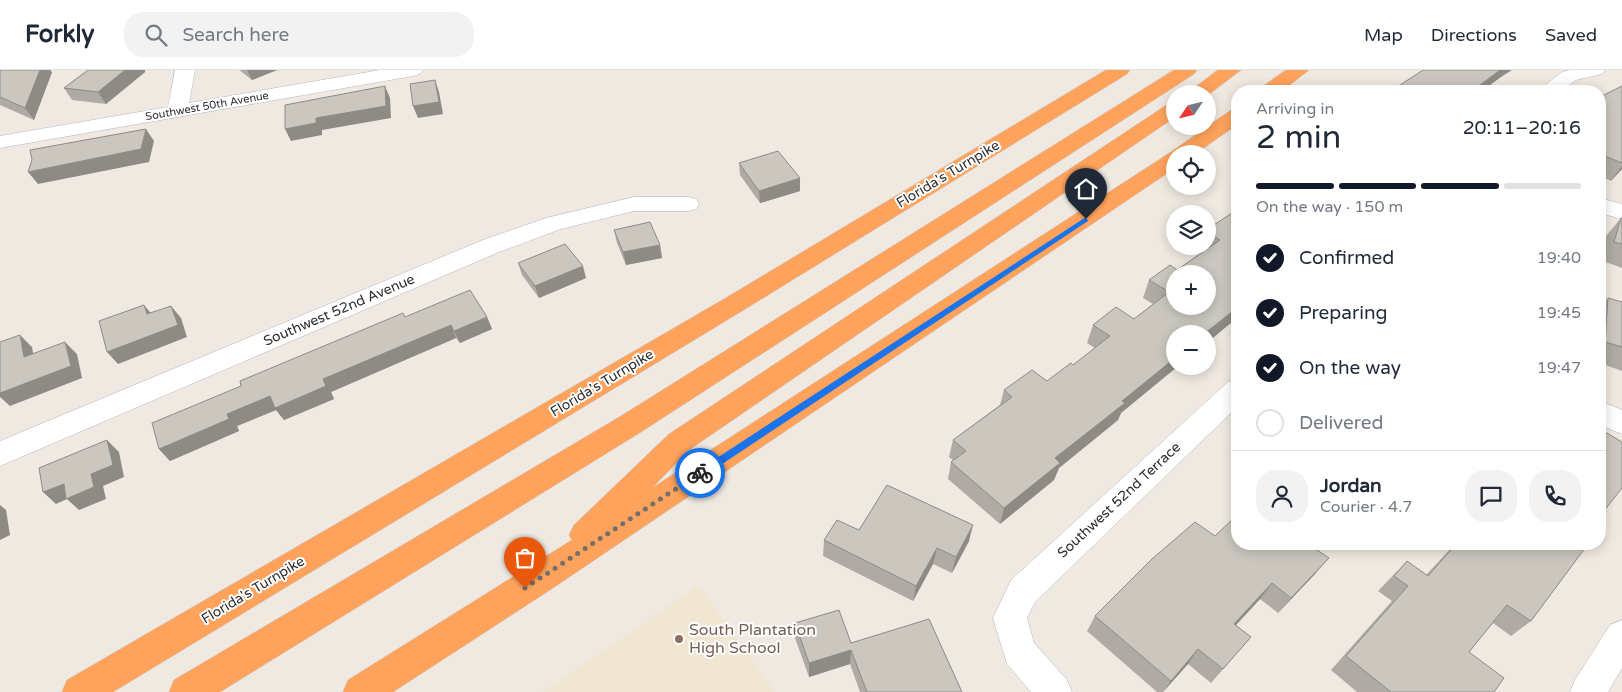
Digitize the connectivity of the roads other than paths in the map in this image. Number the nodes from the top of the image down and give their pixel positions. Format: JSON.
{"nodes":[{"id":1,"x":185,"y":70,"type":"edge"},
{"id":2,"x":1120,"y":70,"type":"edge"},
{"id":3,"x":1187,"y":70,"type":"edge"},
{"id":4,"x":1232,"y":70,"type":"edge"},
{"id":5,"x":1299,"y":70,"type":"edge"},
{"id":6,"x":1595,"y":70,"type":"edge"},
{"id":7,"x":404,"y":71,"type":"edge"},
{"id":8,"x":1210,"y":85,"type":"edge"},
{"id":9,"x":1278,"y":85,"type":"edge"},
{"id":10,"x":1556,"y":85,"type":"edge"},
{"id":11,"x":177,"y":111,"type":"junction"},
{"id":12,"x":1166,"y":114,"type":"edge"},
{"id":13,"x":1231,"y":119,"type":"edge"},
{"id":14,"x":0,"y":142,"type":"edge"},
{"id":15,"x":1194,"y":145,"type":"edge"},
{"id":16,"x":1166,"y":164,"type":"edge"},
{"id":17,"x":688,"y":204,"type":"dead end"},
{"id":18,"x":1606,"y":206,"type":"edge"},
{"id":19,"x":1622,"y":212,"type":"edge"},
{"id":20,"x":1231,"y":396,"type":"edge"},
{"id":21,"x":1606,"y":415,"type":"edge"},
{"id":22,"x":1622,"y":422,"type":"edge"},
{"id":23,"x":0,"y":454,"type":"edge"},
{"id":24,"x":541,"y":578,"type":"junction"},
{"id":25,"x":1622,"y":636,"type":"edge"},
{"id":26,"x":80,"y":692,"type":"edge"},
{"id":27,"x":187,"y":692,"type":"edge"},
{"id":28,"x":362,"y":692,"type":"edge"},
{"id":29,"x":1054,"y":692,"type":"edge"},
{"id":30,"x":1588,"y":692,"type":"edge"}],
"edges":[{"from":1,"to":11,"type":"street"},
{"from":2,"to":26,"type":"highway","name":"Florida's Turnpike"},
{"from":3,"to":27,"type":"highway"},
{"from":4,"to":8,"type":"highway"},
{"from":5,"to":9,"type":"highway"},
{"from":6,"to":10,"type":"street"},
{"from":7,"to":11,"type":"street","name":"Southwest 50th Avenue"},
{"from":11,"to":14,"type":"street","name":"Southwest 50th Avenue"},
{"from":12,"to":24,"type":"highway"},
{"from":13,"to":15,"type":"highway"},
{"from":16,"to":24,"type":"highway"},
{"from":17,"to":23,"type":"street","name":"Southwest 52nd Avenue"},
{"from":18,"to":19,"type":"street"},
{"from":20,"to":29,"type":"street","name":"Southwest 52nd Terrace"},
{"from":21,"to":22,"type":"street"},
{"from":24,"to":28,"type":"highway"},
{"from":25,"to":30,"type":"street"}]}
